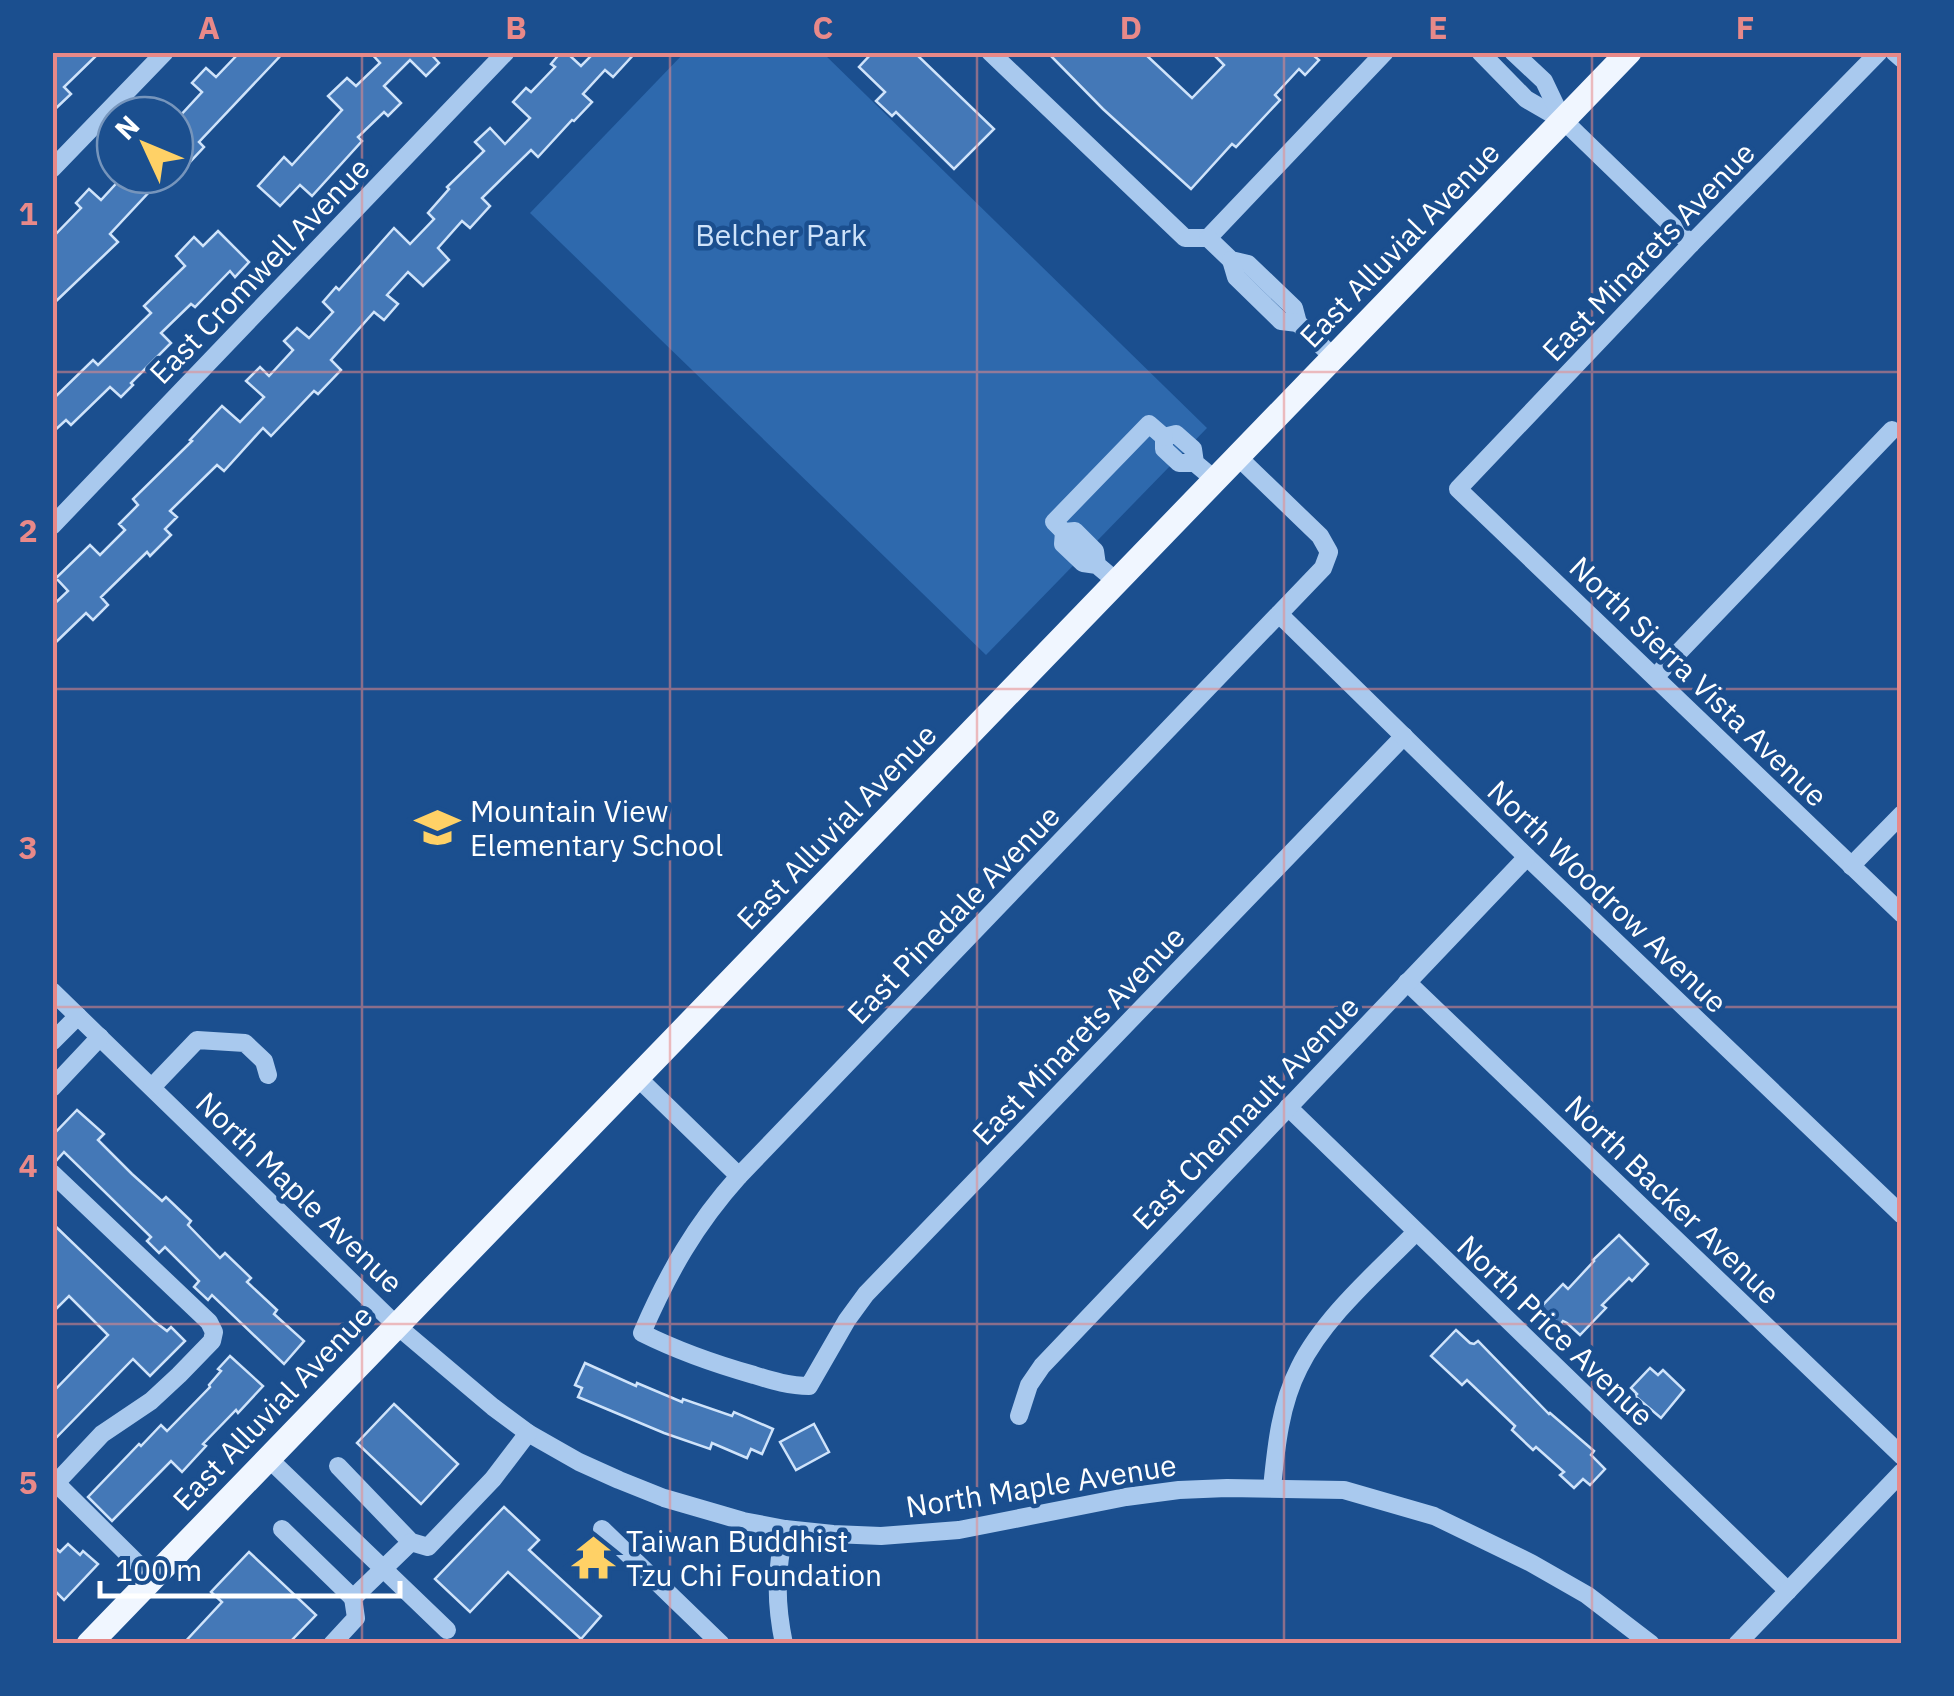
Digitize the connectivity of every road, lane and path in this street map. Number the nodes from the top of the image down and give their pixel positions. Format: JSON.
{"nodes":[{"id":1,"x":165,"y":52,"type":"edge"},
{"id":2,"x":506,"y":52,"type":"edge"},
{"id":3,"x":990,"y":52,"type":"edge"},
{"id":4,"x":1385,"y":52,"type":"edge"},
{"id":5,"x":1480,"y":52,"type":"edge"},
{"id":6,"x":1514,"y":52,"type":"edge"},
{"id":7,"x":1629,"y":52,"type":"edge"},
{"id":8,"x":1879,"y":52,"type":"edge"},
{"id":9,"x":1894,"y":52,"type":"edge"},
{"id":10,"x":1902,"y":60,"type":"edge"},
{"id":11,"x":1564,"y":121,"type":"junction"},
{"id":12,"x":52,"y":170,"type":"edge"},
{"id":13,"x":1208,"y":238,"type":"junction"},
{"id":14,"x":1691,"y":244,"type":"junction"},
{"id":15,"x":1334,"y":358,"type":"junction"},
{"id":16,"x":1892,"y":430,"type":"dead end"},
{"id":17,"x":1237,"y":456,"type":"junction"},
{"id":18,"x":1205,"y":471,"type":"junction"},
{"id":19,"x":1458,"y":489,"type":"joint"},
{"id":20,"x":52,"y":526,"type":"edge"},
{"id":21,"x":1107,"y":573,"type":"junction"},
{"id":22,"x":1280,"y":614,"type":"junction"},
{"id":23,"x":1655,"y":678,"type":"junction"},
{"id":24,"x":1404,"y":736,"type":"junction"},
{"id":25,"x":1902,"y":814,"type":"edge"},
{"id":26,"x":1527,"y":856,"type":"junction"},
{"id":27,"x":1852,"y":866,"type":"junction"},
{"id":28,"x":1902,"y":914,"type":"edge"},
{"id":29,"x":1407,"y":982,"type":"junction"},
{"id":30,"x":52,"y":991,"type":"edge"},
{"id":31,"x":78,"y":1016,"type":"junction"},
{"id":32,"x":100,"y":1037,"type":"junction"},
{"id":33,"x":52,"y":1042,"type":"edge"},
{"id":34,"x":268,"y":1075,"type":"dead end"},
{"id":35,"x":638,"y":1078,"type":"junction"},
{"id":36,"x":152,"y":1086,"type":"junction"},
{"id":37,"x":52,"y":1088,"type":"edge"},
{"id":38,"x":1288,"y":1107,"type":"junction"},
{"id":39,"x":52,"y":1173,"type":"edge"},
{"id":40,"x":739,"y":1176,"type":"junction"},
{"id":41,"x":1902,"y":1215,"type":"edge"},
{"id":42,"x":1415,"y":1232,"type":"junction"},
{"id":43,"x":396,"y":1325,"type":"junction"},
{"id":44,"x":642,"y":1332,"type":"joint"},
{"id":45,"x":1019,"y":1416,"type":"dead end"},
{"id":46,"x":528,"y":1433,"type":"junction"},
{"id":47,"x":1902,"y":1456,"type":"edge"},
{"id":48,"x":268,"y":1458,"type":"junction"},
{"id":49,"x":338,"y":1466,"type":"dead end"},
{"id":50,"x":1902,"y":1472,"type":"edge"},
{"id":51,"x":54,"y":1481,"type":"edge"},
{"id":52,"x":1272,"y":1488,"type":"junction"},
{"id":53,"x":602,"y":1528,"type":"dead end"},
{"id":54,"x":282,"y":1529,"type":"dead end"},
{"id":55,"x":785,"y":1529,"type":"junction"},
{"id":56,"x":411,"y":1542,"type":"junction"},
{"id":57,"x":383,"y":1568,"type":"junction"},
{"id":58,"x":152,"y":1578,"type":"junction"},
{"id":59,"x":1788,"y":1590,"type":"junction"},
{"id":60,"x":353,"y":1598,"type":"junction"},
{"id":61,"x":448,"y":1630,"type":"dead end"},
{"id":62,"x":93,"y":1642,"type":"edge"},
{"id":63,"x":779,"y":1643,"type":"edge"},
{"id":64,"x":332,"y":1644,"type":"edge"},
{"id":65,"x":720,"y":1644,"type":"edge"},
{"id":66,"x":1652,"y":1644,"type":"edge"},
{"id":67,"x":1738,"y":1644,"type":"edge"}],
"edges":[{"from":1,"to":12,"type":"street"},
{"from":2,"to":20,"type":"street","name":"East Cromwell Avenue"},
{"from":3,"to":13,"type":"street"},
{"from":4,"to":13,"type":"street"},
{"from":5,"to":11,"type":"street"},
{"from":6,"to":11,"type":"street"},
{"from":7,"to":11,"type":"main road","name":"East Alluvial Avenue"},
{"from":8,"to":14,"type":"street","name":"East Minarets Avenue"},
{"from":9,"to":10,"type":"street"},
{"from":11,"to":14,"type":"street"},
{"from":11,"to":15,"type":"main road","name":"East Alluvial Avenue"},
{"from":13,"to":15,"type":"street"},
{"from":14,"to":19,"type":"street","name":"East Minarets Avenue"},
{"from":15,"to":17,"type":"main road","name":"East Alluvial Avenue"},
{"from":16,"to":23,"type":"street"},
{"from":17,"to":18,"type":"main road","name":"East Alluvial Avenue"},
{"from":17,"to":22,"type":"street","name":"East Pinedale Avenue"},
{"from":18,"to":21,"type":"main road","name":"East Alluvial Avenue"},
{"from":18,"to":21,"type":"street"},
{"from":19,"to":23,"type":"street","name":"North Sierra Vista Avenue"},
{"from":21,"to":35,"type":"main road","name":"East Alluvial Avenue"},
{"from":22,"to":24,"type":"street","name":"North Woodrow Avenue"},
{"from":22,"to":40,"type":"street","name":"East Pinedale Avenue"},
{"from":23,"to":27,"type":"street","name":"North Sierra Vista Avenue"},
{"from":24,"to":26,"type":"street","name":"North Woodrow Avenue"},
{"from":24,"to":44,"type":"street","name":"East Minarets Avenue"},
{"from":25,"to":27,"type":"street"},
{"from":26,"to":29,"type":"street","name":"East Chennault Avenue"},
{"from":26,"to":41,"type":"street","name":"North Woodrow Avenue"},
{"from":27,"to":28,"type":"street","name":"North Sierra Vista Avenue"},
{"from":29,"to":38,"type":"street","name":"East Chennault Avenue"},
{"from":29,"to":47,"type":"street","name":"North Backer Avenue"},
{"from":30,"to":31,"type":"street","name":"North Maple Avenue"},
{"from":31,"to":32,"type":"street","name":"North Maple Avenue"},
{"from":31,"to":33,"type":"street"},
{"from":32,"to":36,"type":"street","name":"North Maple Avenue"},
{"from":32,"to":37,"type":"street"},
{"from":34,"to":36,"type":"street"},
{"from":35,"to":40,"type":"street"},
{"from":35,"to":43,"type":"main road","name":"East Alluvial Avenue"},
{"from":36,"to":43,"type":"street","name":"North Maple Avenue"},
{"from":38,"to":42,"type":"street","name":"North Price Avenue"},
{"from":38,"to":45,"type":"street","name":"East Chennault Avenue"},
{"from":39,"to":51,"type":"street"},
{"from":40,"to":44,"type":"street","name":"East Pinedale Avenue"},
{"from":42,"to":52,"type":"street"},
{"from":42,"to":59,"type":"street","name":"North Price Avenue"},
{"from":43,"to":46,"type":"street","name":"North Maple Avenue"},
{"from":43,"to":48,"type":"main road","name":"East Alluvial Avenue"},
{"from":46,"to":55,"type":"street","name":"North Maple Avenue"},
{"from":46,"to":56,"type":"street"},
{"from":48,"to":57,"type":"street"},
{"from":48,"to":58,"type":"main road","name":"East Alluvial Avenue"},
{"from":49,"to":56,"type":"street"},
{"from":50,"to":59,"type":"street"},
{"from":51,"to":58,"type":"street"},
{"from":52,"to":55,"type":"street","name":"North Maple Avenue"},
{"from":52,"to":66,"type":"street","name":"North Maple Avenue"},
{"from":53,"to":65,"type":"street"},
{"from":54,"to":60,"type":"street"},
{"from":55,"to":63,"type":"street"},
{"from":56,"to":57,"type":"street"},
{"from":57,"to":60,"type":"street"},
{"from":57,"to":61,"type":"street"},
{"from":58,"to":62,"type":"main road","name":"East Alluvial Avenue"},
{"from":59,"to":67,"type":"street"},
{"from":60,"to":64,"type":"street"}]}
